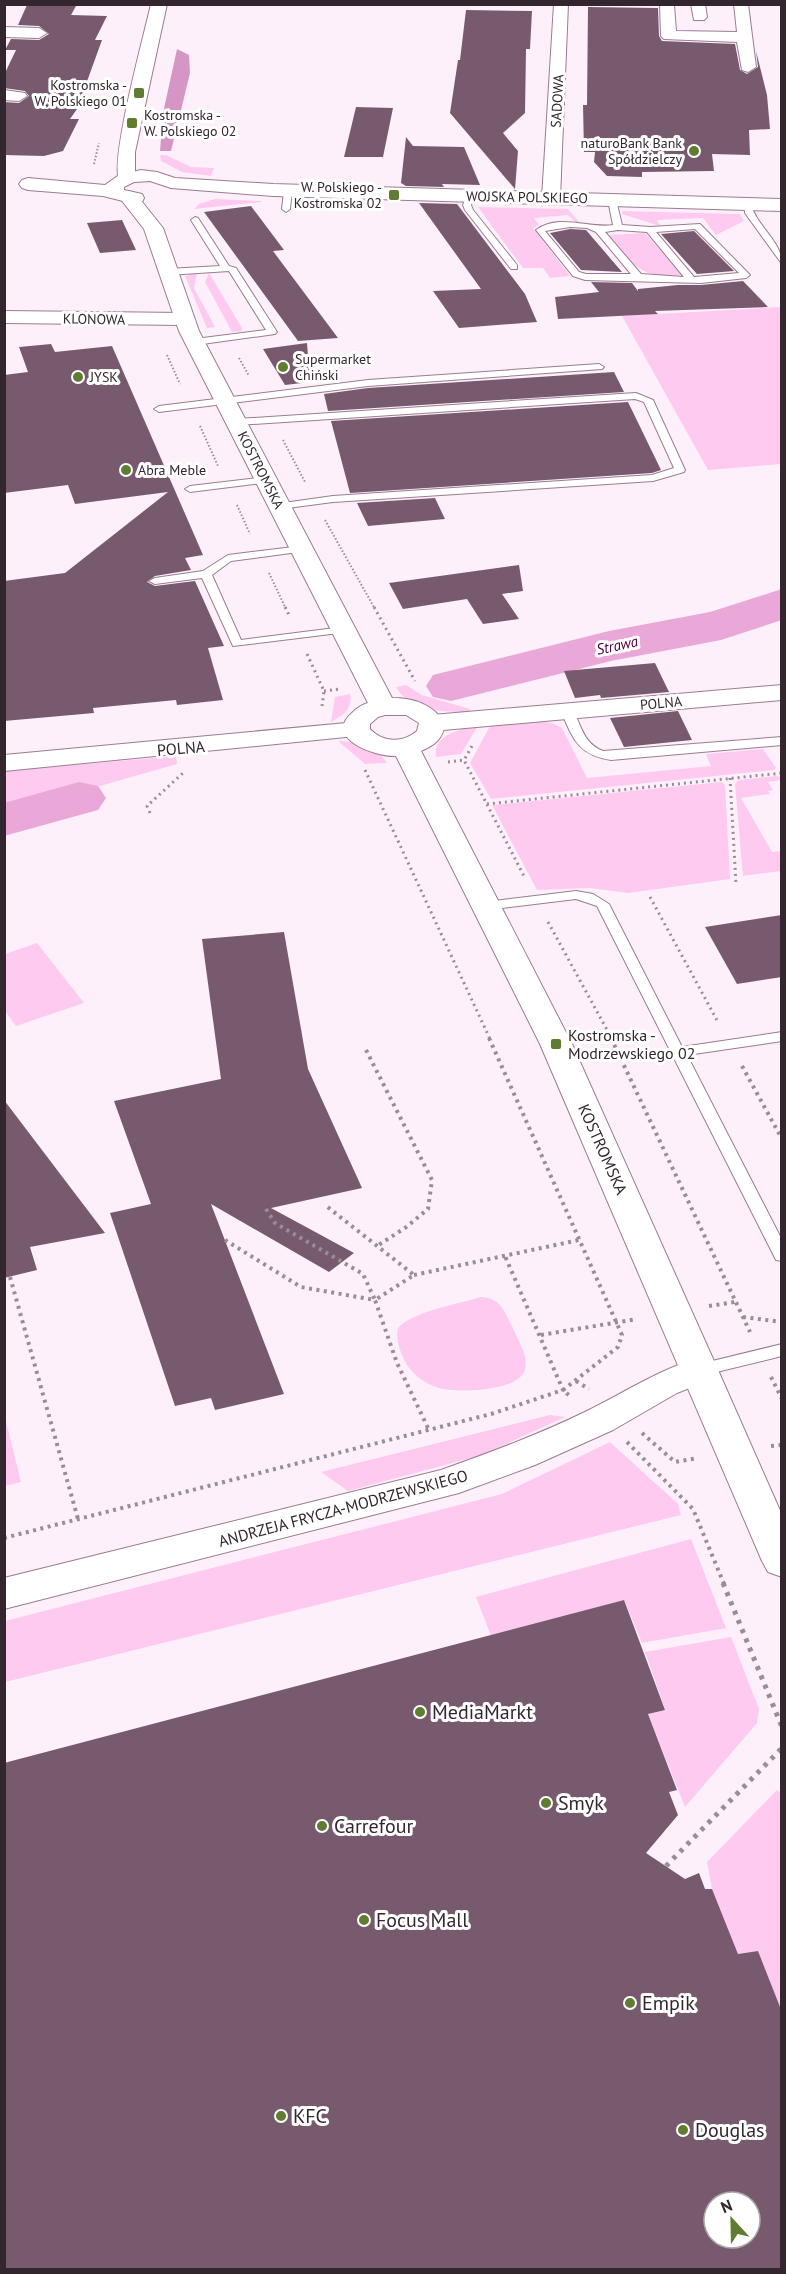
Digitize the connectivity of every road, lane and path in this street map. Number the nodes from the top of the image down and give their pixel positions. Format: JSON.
{"nodes":[{"id":1,"x":159,"y":4,"type":"edge"},
{"id":2,"x":561,"y":4,"type":"edge"},
{"id":3,"x":741,"y":4,"type":"edge"},
{"id":4,"x":667,"y":5,"type":"edge"},
{"id":5,"x":4,"y":32,"type":"edge"},
{"id":6,"x":39,"y":33,"type":"dead end"},
{"id":7,"x":745,"y":37,"type":"junction"},
{"id":8,"x":748,"y":67,"type":"dead end"},
{"id":9,"x":130,"y":140,"type":"junction"},
{"id":10,"x":4,"y":183,"type":"edge"},
{"id":11,"x":122,"y":187,"type":"junction"},
{"id":12,"x":160,"y":191,"type":"junction"},
{"id":13,"x":470,"y":196,"type":"junction"},
{"id":14,"x":551,"y":198,"type":"junction"},
{"id":15,"x":612,"y":200,"type":"junction"},
{"id":16,"x":747,"y":204,"type":"junction"},
{"id":17,"x":782,"y":205,"type":"edge"},
{"id":18,"x":195,"y":220,"type":"dead end"},
{"id":19,"x":618,"y":227,"type":"junction"},
{"id":20,"x":153,"y":228,"type":"junction"},
{"id":21,"x":599,"y":230,"type":"junction"},
{"id":22,"x":650,"y":230,"type":"junction"},
{"id":23,"x":782,"y":261,"type":"edge"},
{"id":24,"x":225,"y":267,"type":"junction"},
{"id":25,"x":514,"y":267,"type":"dead end"},
{"id":26,"x":168,"y":272,"type":"junction"},
{"id":27,"x":638,"y":277,"type":"junction"},
{"id":28,"x":692,"y":280,"type":"junction"},
{"id":29,"x":4,"y":317,"type":"edge"},
{"id":30,"x":184,"y":319,"type":"junction"},
{"id":31,"x":154,"y":320,"type":"junction"},
{"id":32,"x":228,"y":338,"type":"junction"},
{"id":33,"x":195,"y":342,"type":"junction"},
{"id":34,"x":599,"y":367,"type":"dead end"},
{"id":35,"x":260,"y":397,"type":"junction"},
{"id":36,"x":226,"y":401,"type":"junction"},
{"id":37,"x":190,"y":405,"type":"junction"},
{"id":38,"x":159,"y":409,"type":"dead end"},
{"id":39,"x":272,"y":420,"type":"junction"},
{"id":40,"x":237,"y":422,"type":"junction"},
{"id":41,"x":267,"y":480,"type":"junction"},
{"id":42,"x":227,"y":485,"type":"junction"},
{"id":43,"x":190,"y":489,"type":"dead end"},
{"id":44,"x":315,"y":502,"type":"junction"},
{"id":45,"x":280,"y":506,"type":"junction"},
{"id":46,"x":302,"y":549,"type":"junction"},
{"id":47,"x":260,"y":554,"type":"junction"},
{"id":48,"x":206,"y":574,"type":"junction"},
{"id":49,"x":155,"y":581,"type":"dead end"},
{"id":50,"x":343,"y":630,"type":"junction"},
{"id":51,"x":299,"y":636,"type":"junction"},
{"id":52,"x":419,"y":683,"type":"dead end"},
{"id":53,"x":782,"y":692,"type":"edge"},
{"id":54,"x":383,"y":707,"type":"junction"},
{"id":55,"x":567,"y":711,"type":"junction"},
{"id":56,"x":481,"y":718,"type":"junction"},
{"id":57,"x":432,"y":723,"type":"junction"},
{"id":58,"x":357,"y":730,"type":"junction"},
{"id":59,"x":323,"y":735,"type":"junction"},
{"id":60,"x":782,"y":741,"type":"edge"},
{"id":61,"x":193,"y":747,"type":"junction"},
{"id":62,"x":405,"y":747,"type":"junction"},
{"id":63,"x":4,"y":763,"type":"edge"},
{"id":64,"x":782,"y":773,"type":"edge"},
{"id":65,"x":730,"y":778,"type":"junction"},
{"id":66,"x":487,"y":804,"type":"junction"},
{"id":67,"x":150,"y":813,"type":"dead end"},
{"id":68,"x":736,"y":884,"type":"dead end"},
{"id":69,"x":650,"y":897,"type":"dead end"},
{"id":70,"x":536,"y":899,"type":"junction"},
{"id":71,"x":486,"y":906,"type":"junction"},
{"id":72,"x":782,"y":1036,"type":"edge"},
{"id":73,"x":730,"y":1044,"type":"junction"},
{"id":74,"x":366,"y":1050,"type":"dead end"},
{"id":75,"x":678,"y":1052,"type":"junction"},
{"id":76,"x":782,"y":1139,"type":"edge"},
{"id":77,"x":325,"y":1205,"type":"dead end"},
{"id":78,"x":266,"y":1209,"type":"dead end"},
{"id":79,"x":225,"y":1240,"type":"dead end"},
{"id":80,"x":579,"y":1240,"type":"junction"},
{"id":81,"x":377,"y":1246,"type":"junction"},
{"id":82,"x":505,"y":1256,"type":"junction"},
{"id":83,"x":782,"y":1256,"type":"edge"},
{"id":84,"x":414,"y":1275,"type":"junction"},
{"id":85,"x":10,"y":1277,"type":"dead end"},
{"id":86,"x":375,"y":1300,"type":"junction"},
{"id":87,"x":742,"y":1317,"type":"junction"},
{"id":88,"x":618,"y":1322,"type":"junction"},
{"id":89,"x":782,"y":1322,"type":"edge"},
{"id":90,"x":541,"y":1335,"type":"junction"},
{"id":91,"x":782,"y":1350,"type":"edge"},
{"id":92,"x":761,"y":1354,"type":"junction"},
{"id":93,"x":700,"y":1370,"type":"junction"},
{"id":94,"x":563,"y":1390,"type":"junction"},
{"id":95,"x":782,"y":1399,"type":"edge"},
{"id":96,"x":600,"y":1420,"type":"junction"},
{"id":97,"x":429,"y":1430,"type":"junction"},
{"id":98,"x":78,"y":1519,"type":"junction"},
{"id":99,"x":4,"y":1538,"type":"edge"},
{"id":100,"x":782,"y":1561,"type":"edge"},
{"id":101,"x":4,"y":1594,"type":"edge"},
{"id":102,"x":782,"y":1727,"type":"edge"},
{"id":103,"x":782,"y":1748,"type":"edge"},
{"id":104,"x":666,"y":1866,"type":"dead end"}],
"edges":[{"from":1,"to":9,"type":"street"},
{"from":2,"to":14,"type":"street","name":"SADOWA"},
{"from":3,"to":7,"type":"street"},
{"from":4,"to":7,"type":"street"},
{"from":5,"to":6,"type":"street"},
{"from":7,"to":8,"type":"street"},
{"from":9,"to":11,"type":"street"},
{"from":9,"to":12,"type":"street"},
{"from":10,"to":11,"type":"street"},
{"from":11,"to":12,"type":"street","name":"WOJSKA POLSKIEGO"},
{"from":11,"to":20,"type":"street","name":"KOSTROMSKA"},
{"from":12,"to":13,"type":"street","name":"WOJSKA POLSKIEGO"},
{"from":12,"to":20,"type":"street","name":"KOSTROMSKA"},
{"from":13,"to":14,"type":"street","name":"WOJSKA POLSKIEGO"},
{"from":13,"to":25,"type":"lane"},
{"from":14,"to":15,"type":"street","name":"WOJSKA POLSKIEGO"},
{"from":15,"to":16,"type":"street","name":"WOJSKA POLSKIEGO"},
{"from":15,"to":19,"type":"lane"},
{"from":16,"to":17,"type":"street","name":"WOJSKA POLSKIEGO"},
{"from":16,"to":23,"type":"lane"},
{"from":18,"to":24,"type":"lane"},
{"from":19,"to":21,"type":"lane"},
{"from":19,"to":22,"type":"lane"},
{"from":20,"to":26,"type":"street","name":"KOSTROMSKA"},
{"from":21,"to":27,"type":"lane"},
{"from":21,"to":27,"type":"lane"},
{"from":22,"to":28,"type":"lane"},
{"from":22,"to":28,"type":"lane"},
{"from":24,"to":26,"type":"lane"},
{"from":24,"to":32,"type":"lane"},
{"from":26,"to":30,"type":"street","name":"KOSTROMSKA"},
{"from":27,"to":28,"type":"lane"},
{"from":29,"to":31,"type":"street","name":"KLONOWA"},
{"from":30,"to":31,"type":"street","name":"KLONOWA"},
{"from":30,"to":33,"type":"street","name":"KOSTROMSKA"},
{"from":31,"to":37,"type":"path"},
{"from":32,"to":33,"type":"lane"},
{"from":32,"to":35,"type":"path"},
{"from":33,"to":36,"type":"street","name":"KOSTROMSKA"},
{"from":34,"to":35,"type":"lane"},
{"from":35,"to":36,"type":"lane"},
{"from":36,"to":37,"type":"lane"},
{"from":36,"to":40,"type":"street","name":"KOSTROMSKA"},
{"from":37,"to":38,"type":"lane"},
{"from":37,"to":42,"type":"path"},
{"from":39,"to":40,"type":"lane"},
{"from":39,"to":44,"type":"path"},
{"from":39,"to":44,"type":"lane"},
{"from":40,"to":41,"type":"street","name":"KOSTROMSKA"},
{"from":41,"to":42,"type":"lane"},
{"from":41,"to":45,"type":"street","name":"KOSTROMSKA"},
{"from":42,"to":43,"type":"lane"},
{"from":42,"to":47,"type":"path"},
{"from":44,"to":45,"type":"lane"},
{"from":44,"to":52,"type":"path"},
{"from":45,"to":46,"type":"street","name":"KOSTROMSKA"},
{"from":46,"to":47,"type":"lane"},
{"from":46,"to":50,"type":"street","name":"KOSTROMSKA"},
{"from":47,"to":48,"type":"lane"},
{"from":47,"to":51,"type":"path"},
{"from":48,"to":49,"type":"lane"},
{"from":48,"to":51,"type":"lane"},
{"from":50,"to":51,"type":"lane"},
{"from":50,"to":54,"type":"street","name":"KOSTROMSKA"},
{"from":51,"to":59,"type":"path"},
{"from":53,"to":55,"type":"street","name":"POLNA"},
{"from":54,"to":57,"type":"street"},
{"from":54,"to":58,"type":"street"},
{"from":55,"to":56,"type":"street","name":"POLNA"},
{"from":55,"to":60,"type":"lane"},
{"from":56,"to":57,"type":"street","name":"POLNA"},
{"from":56,"to":66,"type":"path"},
{"from":57,"to":62,"type":"street"},
{"from":58,"to":59,"type":"street","name":"POLNA"},
{"from":58,"to":62,"type":"street"},
{"from":59,"to":61,"type":"street","name":"POLNA"},
{"from":59,"to":80,"type":"path"},
{"from":61,"to":63,"type":"street","name":"POLNA"},
{"from":61,"to":67,"type":"path"},
{"from":62,"to":71,"type":"street","name":"KOSTROMSKA"},
{"from":64,"to":65,"type":"path"},
{"from":65,"to":66,"type":"path"},
{"from":65,"to":68,"type":"path"},
{"from":66,"to":70,"type":"path"},
{"from":69,"to":73,"type":"path"},
{"from":70,"to":71,"type":"lane"},
{"from":70,"to":75,"type":"lane"},
{"from":70,"to":87,"type":"path"},
{"from":71,"to":93,"type":"street","name":"KOSTROMSKA"},
{"from":72,"to":73,"type":"lane"},
{"from":73,"to":75,"type":"lane"},
{"from":73,"to":76,"type":"path"},
{"from":74,"to":81,"type":"path"},
{"from":75,"to":83,"type":"lane"},
{"from":77,"to":81,"type":"path"},
{"from":78,"to":86,"type":"path"},
{"from":79,"to":86,"type":"path"},
{"from":80,"to":82,"type":"path"},
{"from":80,"to":88,"type":"path"},
{"from":81,"to":84,"type":"path"},
{"from":82,"to":84,"type":"path"},
{"from":82,"to":90,"type":"path"},
{"from":84,"to":86,"type":"path"},
{"from":85,"to":98,"type":"path"},
{"from":86,"to":97,"type":"path"},
{"from":87,"to":89,"type":"path"},
{"from":87,"to":92,"type":"path"},
{"from":88,"to":90,"type":"path"},
{"from":88,"to":94,"type":"path"},
{"from":90,"to":94,"type":"path"},
{"from":91,"to":92,"type":"lane"},
{"from":92,"to":93,"type":"lane"},
{"from":92,"to":95,"type":"path"},
{"from":93,"to":96,"type":"street","name":"ANDRZEJA FRYCZA-MODRZEWSKIEGO"},
{"from":93,"to":100,"type":"street","name":"KOSTROMSKA"},
{"from":94,"to":96,"type":"path"},
{"from":94,"to":97,"type":"path"},
{"from":96,"to":101,"type":"street","name":"ANDRZEJA FRYCZA-MODRZEWSKIEGO"},
{"from":96,"to":102,"type":"path"},
{"from":97,"to":98,"type":"path"},
{"from":98,"to":99,"type":"path"},
{"from":103,"to":104,"type":"path"}]}
